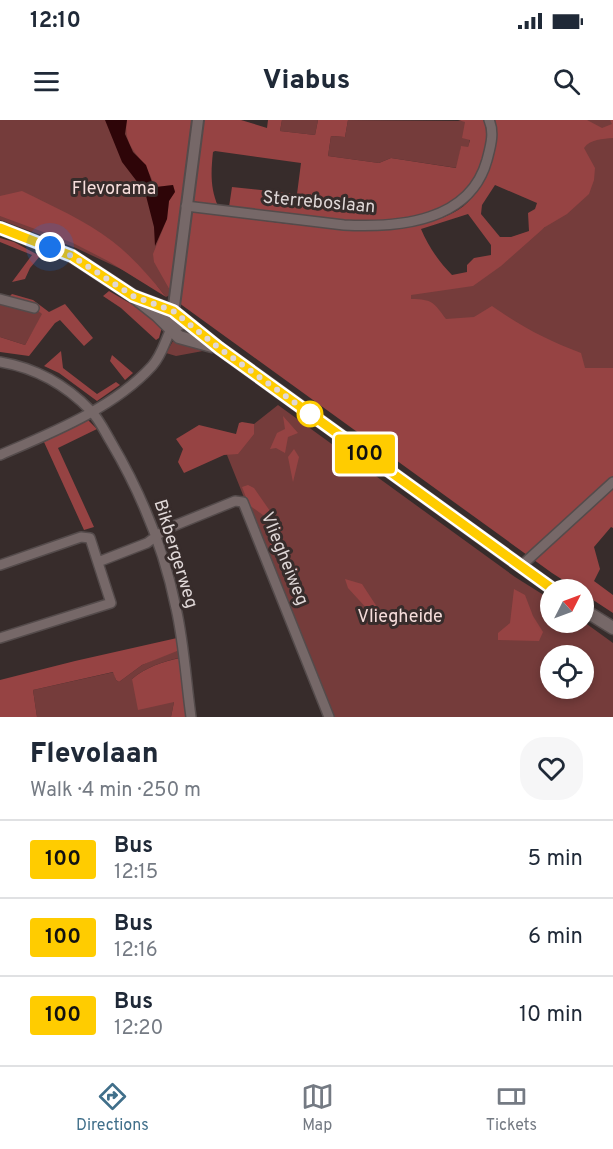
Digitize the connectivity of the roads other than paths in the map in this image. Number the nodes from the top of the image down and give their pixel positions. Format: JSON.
{"nodes":[{"id":1,"x":198,"y":120,"type":"edge"},
{"id":2,"x":489,"y":120,"type":"edge"},
{"id":3,"x":186,"y":206,"type":"junction"},
{"id":4,"x":0,"y":228,"type":"edge"},
{"id":5,"x":133,"y":296,"type":"junction"},
{"id":6,"x":0,"y":299,"type":"edge"},
{"id":7,"x":34,"y":308,"type":"dead end"},
{"id":8,"x":173,"y":311,"type":"junction"},
{"id":9,"x":157,"y":315,"type":"junction"},
{"id":10,"x":190,"y":326,"type":"junction"},
{"id":11,"x":171,"y":329,"type":"junction"},
{"id":12,"x":219,"y":348,"type":"junction"},
{"id":13,"x":0,"y":362,"type":"edge"},
{"id":14,"x":93,"y":412,"type":"junction"},
{"id":15,"x":0,"y":455,"type":"edge"},
{"id":16,"x":613,"y":482,"type":"edge"},
{"id":17,"x":155,"y":536,"type":"junction"},
{"id":18,"x":98,"y":562,"type":"junction"},
{"id":19,"x":0,"y":565,"type":"edge"},
{"id":20,"x":520,"y":566,"type":"junction"},
{"id":21,"x":540,"y":580,"type":"edge"},
{"id":22,"x":594,"y":616,"type":"edge"},
{"id":23,"x":613,"y":628,"type":"edge"},
{"id":24,"x":0,"y":638,"type":"edge"},
{"id":25,"x":191,"y":717,"type":"edge"},
{"id":26,"x":329,"y":717,"type":"edge"}],
"edges":[{"from":1,"to":3,"type":"street"},
{"from":2,"to":3,"type":"street","name":"Sterreboslaan"},
{"from":3,"to":8,"type":"street"},
{"from":4,"to":5,"type":"main road"},
{"from":5,"to":8,"type":"main road"},
{"from":5,"to":9,"type":"main road"},
{"from":6,"to":7,"type":"street"},
{"from":8,"to":9,"type":"street"},
{"from":8,"to":10,"type":"main road"},
{"from":8,"to":11,"type":"street"},
{"from":9,"to":11,"type":"main road"},
{"from":10,"to":11,"type":"street"},
{"from":10,"to":12,"type":"main road"},
{"from":11,"to":12,"type":"main road"},
{"from":11,"to":14,"type":"street"},
{"from":12,"to":20,"type":"main road"},
{"from":13,"to":14,"type":"street"},
{"from":14,"to":15,"type":"street"},
{"from":14,"to":17,"type":"street","name":"Bikbergerweg"},
{"from":16,"to":20,"type":"street"},
{"from":17,"to":18,"type":"street"},
{"from":17,"to":25,"type":"street","name":"Bikbergerweg"},
{"from":17,"to":26,"type":"street","name":"Vliegheiweg"},
{"from":18,"to":19,"type":"street"},
{"from":18,"to":24,"type":"street"},
{"from":20,"to":21,"type":"main road"},
{"from":22,"to":23,"type":"main road"}]}
